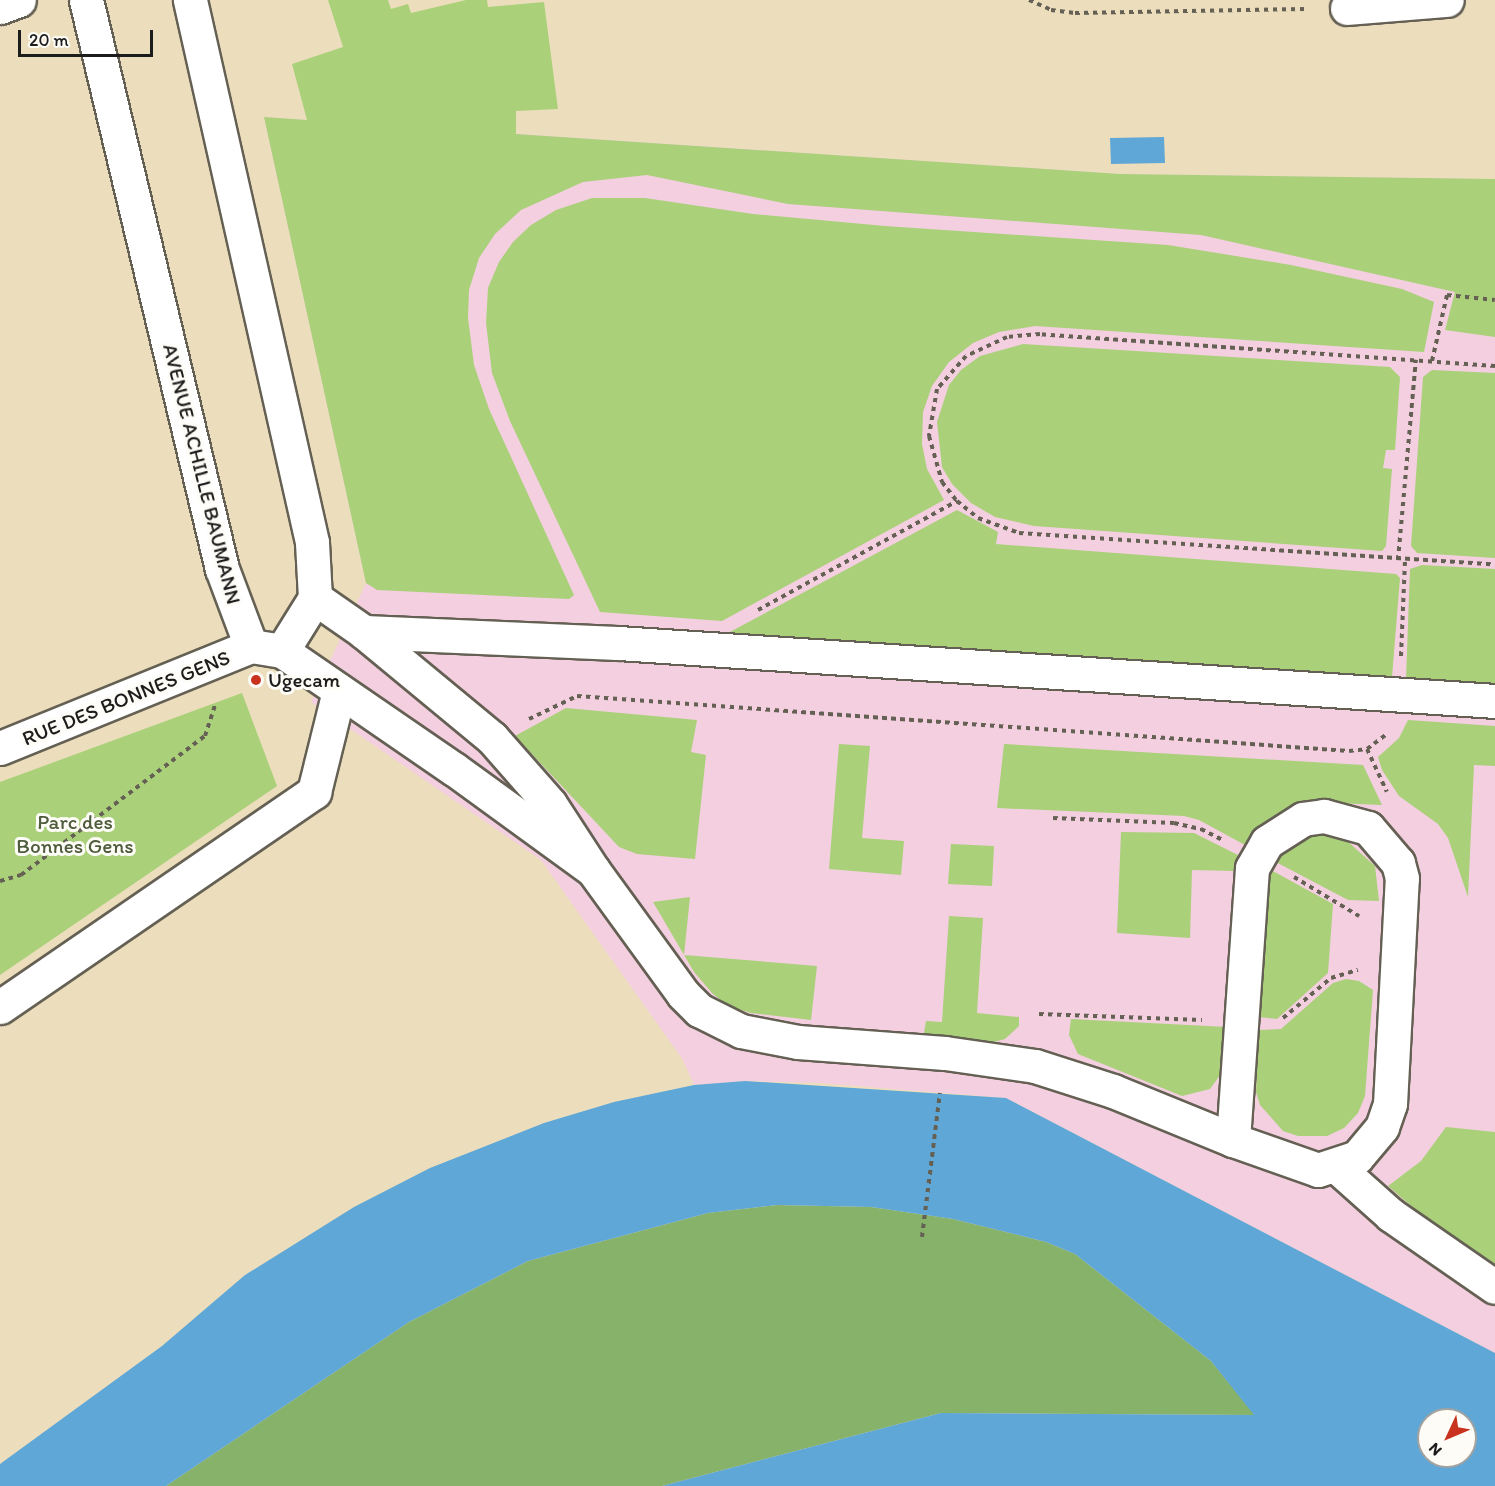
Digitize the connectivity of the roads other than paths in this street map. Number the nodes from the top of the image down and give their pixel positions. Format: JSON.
{"nodes":[{"id":1,"x":19,"y":0,"type":"edge"},
{"id":2,"x":86,"y":0,"type":"edge"},
{"id":3,"x":190,"y":0,"type":"edge"},
{"id":4,"x":1447,"y":0,"type":"edge"},
{"id":5,"x":0,"y":7,"type":"edge"},
{"id":6,"x":1347,"y":8,"type":"road end"},
{"id":7,"x":315,"y":598,"type":"junction"},
{"id":8,"x":364,"y":632,"type":"junction"},
{"id":9,"x":266,"y":649,"type":"junction"},
{"id":10,"x":339,"y":691,"type":"junction"},
{"id":11,"x":1495,"y":702,"type":"edge"},
{"id":12,"x":0,"y":748,"type":"edge"},
{"id":13,"x":593,"y":870,"type":"junction"},
{"id":14,"x":0,"y":1007,"type":"edge"},
{"id":15,"x":1233,"y":1140,"type":"junction"},
{"id":16,"x":1336,"y":1166,"type":"junction"},
{"id":17,"x":1495,"y":1287,"type":"edge"}],
"edges":[{"from":1,"to":5,"type":"street"},
{"from":2,"to":9,"type":"street","name":"AVENUE ACHILLE BAUMANN"},
{"from":3,"to":7,"type":"street"},
{"from":4,"to":6,"type":"street"},
{"from":7,"to":8,"type":"street"},
{"from":7,"to":9,"type":"street"},
{"from":8,"to":11,"type":"street"},
{"from":8,"to":13,"type":"street"},
{"from":9,"to":10,"type":"street"},
{"from":9,"to":12,"type":"street","name":"RUE DES BONNES GENS"},
{"from":10,"to":13,"type":"street"},
{"from":10,"to":14,"type":"street"},
{"from":13,"to":15,"type":"street"},
{"from":15,"to":16,"type":"street"},
{"from":15,"to":16,"type":"street"},
{"from":16,"to":17,"type":"street"}]}
